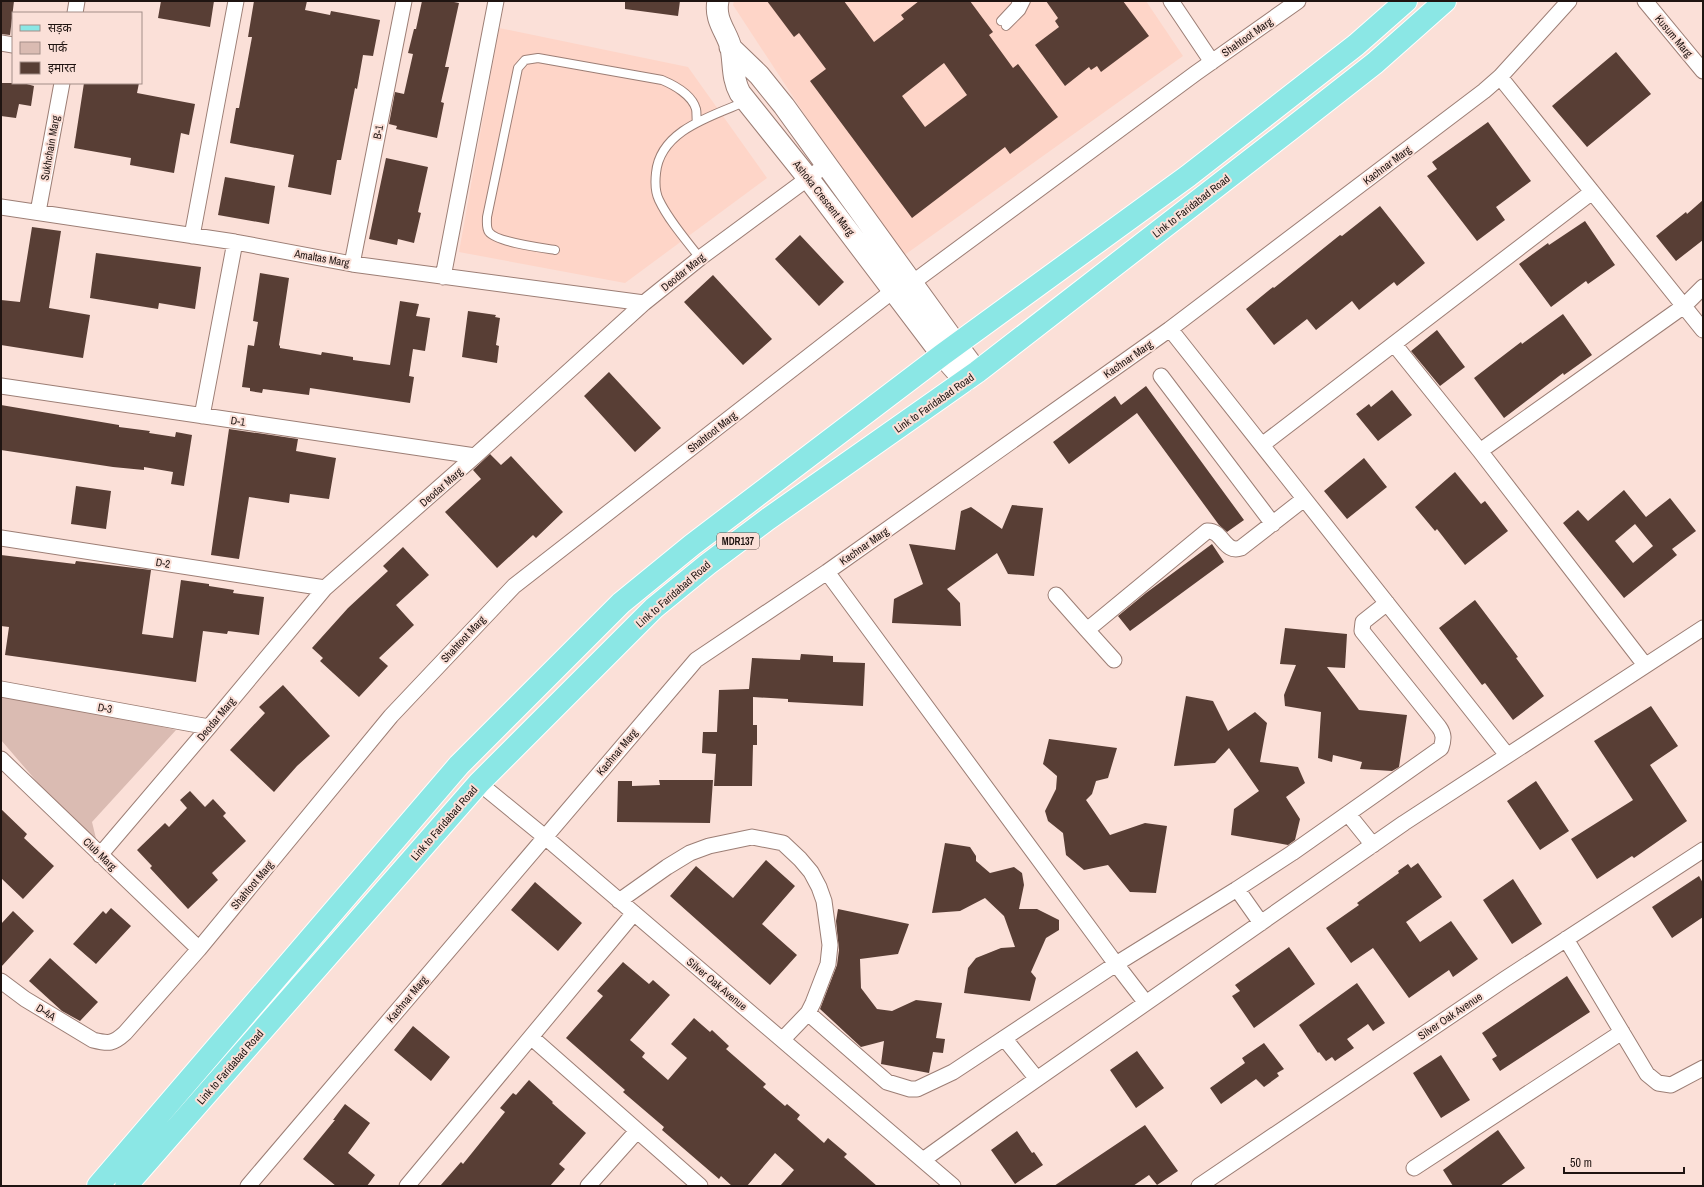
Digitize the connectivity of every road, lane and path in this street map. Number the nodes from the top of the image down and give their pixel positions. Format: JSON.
{"nodes":[{"id":1,"x":77,"y":1,"type":"edge"},
{"id":2,"x":236,"y":1,"type":"edge"},
{"id":3,"x":404,"y":1,"type":"edge"},
{"id":4,"x":496,"y":1,"type":"edge"},
{"id":5,"x":718,"y":1,"type":"edge"},
{"id":6,"x":1017,"y":1,"type":"edge"},
{"id":7,"x":1026,"y":1,"type":"edge"},
{"id":8,"x":1171,"y":1,"type":"edge"},
{"id":9,"x":1298,"y":1,"type":"edge"},
{"id":10,"x":1406,"y":1,"type":"edge"},
{"id":11,"x":1445,"y":1,"type":"edge"},
{"id":12,"x":1569,"y":1,"type":"edge"},
{"id":13,"x":1645,"y":1,"type":"edge"},
{"id":14,"x":75,"y":12,"type":"edge"},
{"id":15,"x":1,"y":43,"type":"edge"},
{"id":16,"x":12,"y":45,"type":"edge"},
{"id":17,"x":730,"y":47,"type":"junction"},
{"id":18,"x":1212,"y":62,"type":"junction"},
{"id":19,"x":1703,"y":71,"type":"edge"},
{"id":20,"x":1500,"y":78,"type":"junction"},
{"id":21,"x":62,"y":84,"type":"edge"},
{"id":22,"x":747,"y":101,"type":"junction"},
{"id":23,"x":697,"y":122,"type":"junction"},
{"id":24,"x":826,"y":166,"type":"junction"},
{"id":25,"x":808,"y":178,"type":"junction"},
{"id":26,"x":1592,"y":192,"type":"junction"},
{"id":27,"x":1,"y":207,"type":"edge"},
{"id":28,"x":38,"y":212,"type":"junction"},
{"id":29,"x":192,"y":236,"type":"junction"},
{"id":30,"x":235,"y":242,"type":"junction"},
{"id":31,"x":555,"y":250,"type":"dead end"},
{"id":32,"x":700,"y":258,"type":"junction"},
{"id":33,"x":352,"y":264,"type":"junction"},
{"id":34,"x":444,"y":277,"type":"junction"},
{"id":35,"x":903,"y":287,"type":"junction"},
{"id":36,"x":1703,"y":287,"type":"edge"},
{"id":37,"x":644,"y":303,"type":"junction"},
{"id":38,"x":1684,"y":306,"type":"junction"},
{"id":39,"x":1170,"y":329,"type":"junction"},
{"id":40,"x":1703,"y":330,"type":"edge"},
{"id":41,"x":1394,"y":344,"type":"junction"},
{"id":42,"x":949,"y":350,"type":"junction"},
{"id":43,"x":971,"y":376,"type":"junction"},
{"id":44,"x":1161,"y":376,"type":"dead end"},
{"id":45,"x":1,"y":386,"type":"edge"},
{"id":46,"x":202,"y":416,"type":"junction"},
{"id":47,"x":1262,"y":445,"type":"junction"},
{"id":48,"x":1480,"y":451,"type":"junction"},
{"id":49,"x":476,"y":456,"type":"junction"},
{"id":50,"x":1304,"y":499,"type":"junction"},
{"id":51,"x":1273,"y":524,"type":"junction"},
{"id":52,"x":1,"y":538,"type":"edge"},
{"id":53,"x":827,"y":572,"type":"junction"},
{"id":54,"x":325,"y":588,"type":"junction"},
{"id":55,"x":1056,"y":595,"type":"dead end"},
{"id":56,"x":1387,"y":603,"type":"junction"},
{"id":57,"x":1703,"y":628,"type":"edge"},
{"id":58,"x":1088,"y":630,"type":"junction"},
{"id":59,"x":1114,"y":660,"type":"dead end"},
{"id":60,"x":1645,"y":665,"type":"junction"},
{"id":61,"x":1,"y":689,"type":"edge"},
{"id":62,"x":209,"y":727,"type":"junction"},
{"id":63,"x":1507,"y":755,"type":"junction"},
{"id":64,"x":1,"y":759,"type":"edge"},
{"id":65,"x":479,"y":783,"type":"junction"},
{"id":66,"x":1348,"y":814,"type":"junction"},
{"id":67,"x":545,"y":837,"type":"junction"},
{"id":68,"x":1373,"y":846,"type":"junction"},
{"id":69,"x":1703,"y":850,"type":"edge"},
{"id":70,"x":100,"y":855,"type":"junction"},
{"id":71,"x":1237,"y":890,"type":"junction"},
{"id":72,"x":620,"y":901,"type":"junction"},
{"id":73,"x":634,"y":913,"type":"junction"},
{"id":74,"x":1261,"y":923,"type":"junction"},
{"id":75,"x":1566,"y":938,"type":"junction"},
{"id":76,"x":199,"y":949,"type":"junction"},
{"id":77,"x":1116,"y":964,"type":"junction"},
{"id":78,"x":1,"y":981,"type":"edge"},
{"id":79,"x":1146,"y":1003,"type":"junction"},
{"id":80,"x":808,"y":1013,"type":"junction"},
{"id":81,"x":1622,"y":1032,"type":"junction"},
{"id":82,"x":531,"y":1037,"type":"junction"},
{"id":83,"x":1004,"y":1038,"type":"junction"},
{"id":84,"x":783,"y":1039,"type":"junction"},
{"id":85,"x":93,"y":1040,"type":"joint"},
{"id":86,"x":1703,"y":1068,"type":"edge"},
{"id":87,"x":1037,"y":1079,"type":"junction"},
{"id":88,"x":637,"y":1131,"type":"junction"},
{"id":89,"x":923,"y":1160,"type":"junction"},
{"id":90,"x":1414,"y":1168,"type":"dead end"},
{"id":91,"x":98,"y":1186,"type":"edge"},
{"id":92,"x":126,"y":1186,"type":"edge"},
{"id":93,"x":248,"y":1186,"type":"edge"},
{"id":94,"x":407,"y":1186,"type":"edge"},
{"id":95,"x":588,"y":1186,"type":"edge"},
{"id":96,"x":700,"y":1186,"type":"edge"},
{"id":97,"x":953,"y":1186,"type":"edge"},
{"id":98,"x":1199,"y":1186,"type":"edge"}],
"edges":[{"from":1,"to":14,"type":"street"},
{"from":2,"to":29,"type":"street"},
{"from":3,"to":33,"type":"street","name":"B-1"},
{"from":4,"to":34,"type":"street"},
{"from":5,"to":17,"type":"street","name":"Ashoka Crescent Marg"},
{"from":6,"to":7,"type":"lane"},
{"from":8,"to":18,"type":"street"},
{"from":9,"to":18,"type":"street","name":"Shahtoot Marg"},
{"from":10,"to":42,"type":"main road","name":"Link to Faridabad Road","number":"MDR137"},
{"from":11,"to":43,"type":"main road","name":"Link to Faridabad Road","number":"MDR137"},
{"from":12,"to":20,"type":"street","name":"Kachnar Marg"},
{"from":13,"to":19,"type":"street","name":"Kusum Marg"},
{"from":15,"to":16,"type":"street"},
{"from":17,"to":22,"type":"street","name":"Ashoka Crescent Marg"},
{"from":17,"to":24,"type":"street"},
{"from":18,"to":35,"type":"street","name":"Shahtoot Marg"},
{"from":20,"to":26,"type":"street"},
{"from":20,"to":39,"type":"street","name":"Kachnar Marg"},
{"from":21,"to":28,"type":"street","name":"Sukhchain Marg"},
{"from":22,"to":23,"type":"lane"},
{"from":22,"to":25,"type":"street","name":"Ashoka Crescent Marg"},
{"from":23,"to":31,"type":"lane"},
{"from":23,"to":32,"type":"lane"},
{"from":24,"to":25,"type":"street","name":"Deodar Marg"},
{"from":24,"to":35,"type":"street"},
{"from":25,"to":32,"type":"street","name":"Deodar Marg"},
{"from":25,"to":35,"type":"street","name":"Ashoka Crescent Marg"},
{"from":26,"to":38,"type":"street"},
{"from":26,"to":41,"type":"street"},
{"from":27,"to":28,"type":"street","name":"Amaltas Marg"},
{"from":28,"to":29,"type":"street","name":"Amaltas Marg"},
{"from":29,"to":30,"type":"street","name":"Amaltas Marg"},
{"from":30,"to":33,"type":"street","name":"Amaltas Marg"},
{"from":30,"to":46,"type":"street"},
{"from":32,"to":37,"type":"street","name":"Deodar Marg"},
{"from":33,"to":34,"type":"street","name":"Amaltas Marg"},
{"from":34,"to":37,"type":"street","name":"Amaltas Marg"},
{"from":35,"to":42,"type":"street","name":"Ashoka Crescent Marg"},
{"from":35,"to":76,"type":"street","name":"Shahtoot Marg"},
{"from":36,"to":38,"type":"street"},
{"from":37,"to":49,"type":"street","name":"Deodar Marg"},
{"from":38,"to":40,"type":"street"},
{"from":38,"to":48,"type":"street"},
{"from":39,"to":47,"type":"street"},
{"from":39,"to":53,"type":"street","name":"Kachnar Marg"},
{"from":41,"to":47,"type":"street"},
{"from":41,"to":48,"type":"street"},
{"from":42,"to":43,"type":"street","name":"Ashoka Crescent Marg"},
{"from":42,"to":91,"type":"main road","name":"Link to Faridabad Road","number":"MDR137"},
{"from":43,"to":65,"type":"main road","name":"Link to Faridabad Road","number":"MDR137"},
{"from":44,"to":51,"type":"street"},
{"from":45,"to":46,"type":"street","name":"D-1"},
{"from":46,"to":49,"type":"street","name":"D-1"},
{"from":47,"to":50,"type":"street"},
{"from":48,"to":60,"type":"street"},
{"from":49,"to":54,"type":"street","name":"Deodar Marg"},
{"from":50,"to":51,"type":"street"},
{"from":50,"to":56,"type":"street"},
{"from":51,"to":58,"type":"street"},
{"from":52,"to":54,"type":"street","name":"D-2"},
{"from":53,"to":67,"type":"street","name":"Kachnar Marg"},
{"from":53,"to":77,"type":"street"},
{"from":54,"to":62,"type":"street","name":"Deodar Marg"},
{"from":55,"to":58,"type":"street"},
{"from":56,"to":63,"type":"street"},
{"from":56,"to":66,"type":"street"},
{"from":57,"to":60,"type":"street"},
{"from":58,"to":59,"type":"street"},
{"from":60,"to":63,"type":"street"},
{"from":61,"to":62,"type":"street","name":"D-3"},
{"from":62,"to":70,"type":"street","name":"Deodar Marg"},
{"from":63,"to":68,"type":"street"},
{"from":64,"to":70,"type":"street","name":"Club Marg"},
{"from":65,"to":67,"type":"street","name":"Silver Oak Avenue"},
{"from":65,"to":92,"type":"main road","name":"Link to Faridabad Road","number":"MDR137"},
{"from":66,"to":68,"type":"street"},
{"from":66,"to":71,"type":"street"},
{"from":67,"to":72,"type":"street","name":"Silver Oak Avenue"},
{"from":67,"to":93,"type":"street","name":"Kachnar Marg"},
{"from":68,"to":74,"type":"street"},
{"from":69,"to":75,"type":"street","name":"Silver Oak Avenue"},
{"from":70,"to":76,"type":"street","name":"Club Marg"},
{"from":71,"to":74,"type":"street"},
{"from":71,"to":77,"type":"street"},
{"from":72,"to":73,"type":"street","name":"Silver Oak Avenue"},
{"from":72,"to":80,"type":"street"},
{"from":73,"to":82,"type":"street"},
{"from":73,"to":84,"type":"street","name":"Silver Oak Avenue"},
{"from":74,"to":79,"type":"street"},
{"from":75,"to":81,"type":"street"},
{"from":75,"to":98,"type":"street","name":"Silver Oak Avenue"},
{"from":76,"to":85,"type":"street","name":"Shahtoot Marg"},
{"from":77,"to":79,"type":"street"},
{"from":77,"to":83,"type":"street"},
{"from":78,"to":85,"type":"street","name":"D-4A"},
{"from":79,"to":87,"type":"street"},
{"from":80,"to":83,"type":"street"},
{"from":80,"to":84,"type":"street"},
{"from":81,"to":86,"type":"street"},
{"from":81,"to":90,"type":"street"},
{"from":82,"to":88,"type":"street"},
{"from":82,"to":94,"type":"street"},
{"from":83,"to":87,"type":"street"},
{"from":84,"to":89,"type":"street","name":"Silver Oak Avenue"},
{"from":87,"to":89,"type":"street"},
{"from":88,"to":95,"type":"street"},
{"from":88,"to":96,"type":"street"},
{"from":89,"to":97,"type":"street","name":"Silver Oak Avenue"}]}
